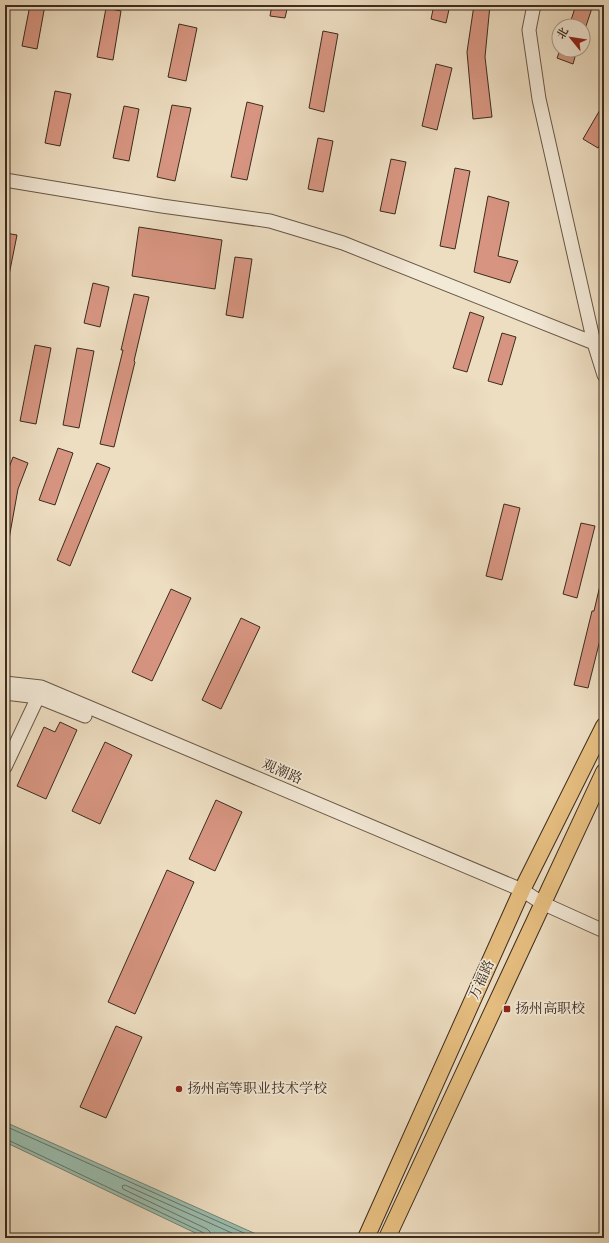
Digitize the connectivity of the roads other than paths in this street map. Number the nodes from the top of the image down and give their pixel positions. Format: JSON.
{"nodes":[{"id":1,"x":534,"y":5,"type":"edge"},
{"id":2,"x":5,"y":180,"type":"edge"},
{"id":3,"x":594,"y":343,"type":"junction"},
{"id":4,"x":604,"y":375,"type":"edge"},
{"id":5,"x":5,"y":683,"type":"edge"},
{"id":6,"x":39,"y":692,"type":"junction"},
{"id":7,"x":5,"y":693,"type":"edge"},
{"id":8,"x":604,"y":726,"type":"edge"},
{"id":9,"x":5,"y":768,"type":"edge"},
{"id":10,"x":604,"y":772,"type":"edge"},
{"id":11,"x":521,"y":894,"type":"junction"},
{"id":12,"x":542,"y":903,"type":"junction"},
{"id":13,"x":604,"y":931,"type":"edge"},
{"id":14,"x":366,"y":1238,"type":"edge"},
{"id":15,"x":387,"y":1238,"type":"edge"}],
"edges":[{"from":1,"to":3,"type":"street"},
{"from":2,"to":3,"type":"street"},
{"from":3,"to":4,"type":"street"},
{"from":5,"to":6,"type":"street","name":"观潮路"},
{"from":6,"to":7,"type":"street","name":"观潮路"},
{"from":6,"to":9,"type":"street"},
{"from":6,"to":11,"type":"street","name":"观潮路"},
{"from":8,"to":11,"type":"main road","name":"万福路"},
{"from":10,"to":12,"type":"main road","name":"万福路"},
{"from":11,"to":12,"type":"street","name":"观潮路"},
{"from":11,"to":14,"type":"main road","name":"万福路"},
{"from":12,"to":13,"type":"street","name":"观潮路"},
{"from":12,"to":15,"type":"main road","name":"万福路"}]}
